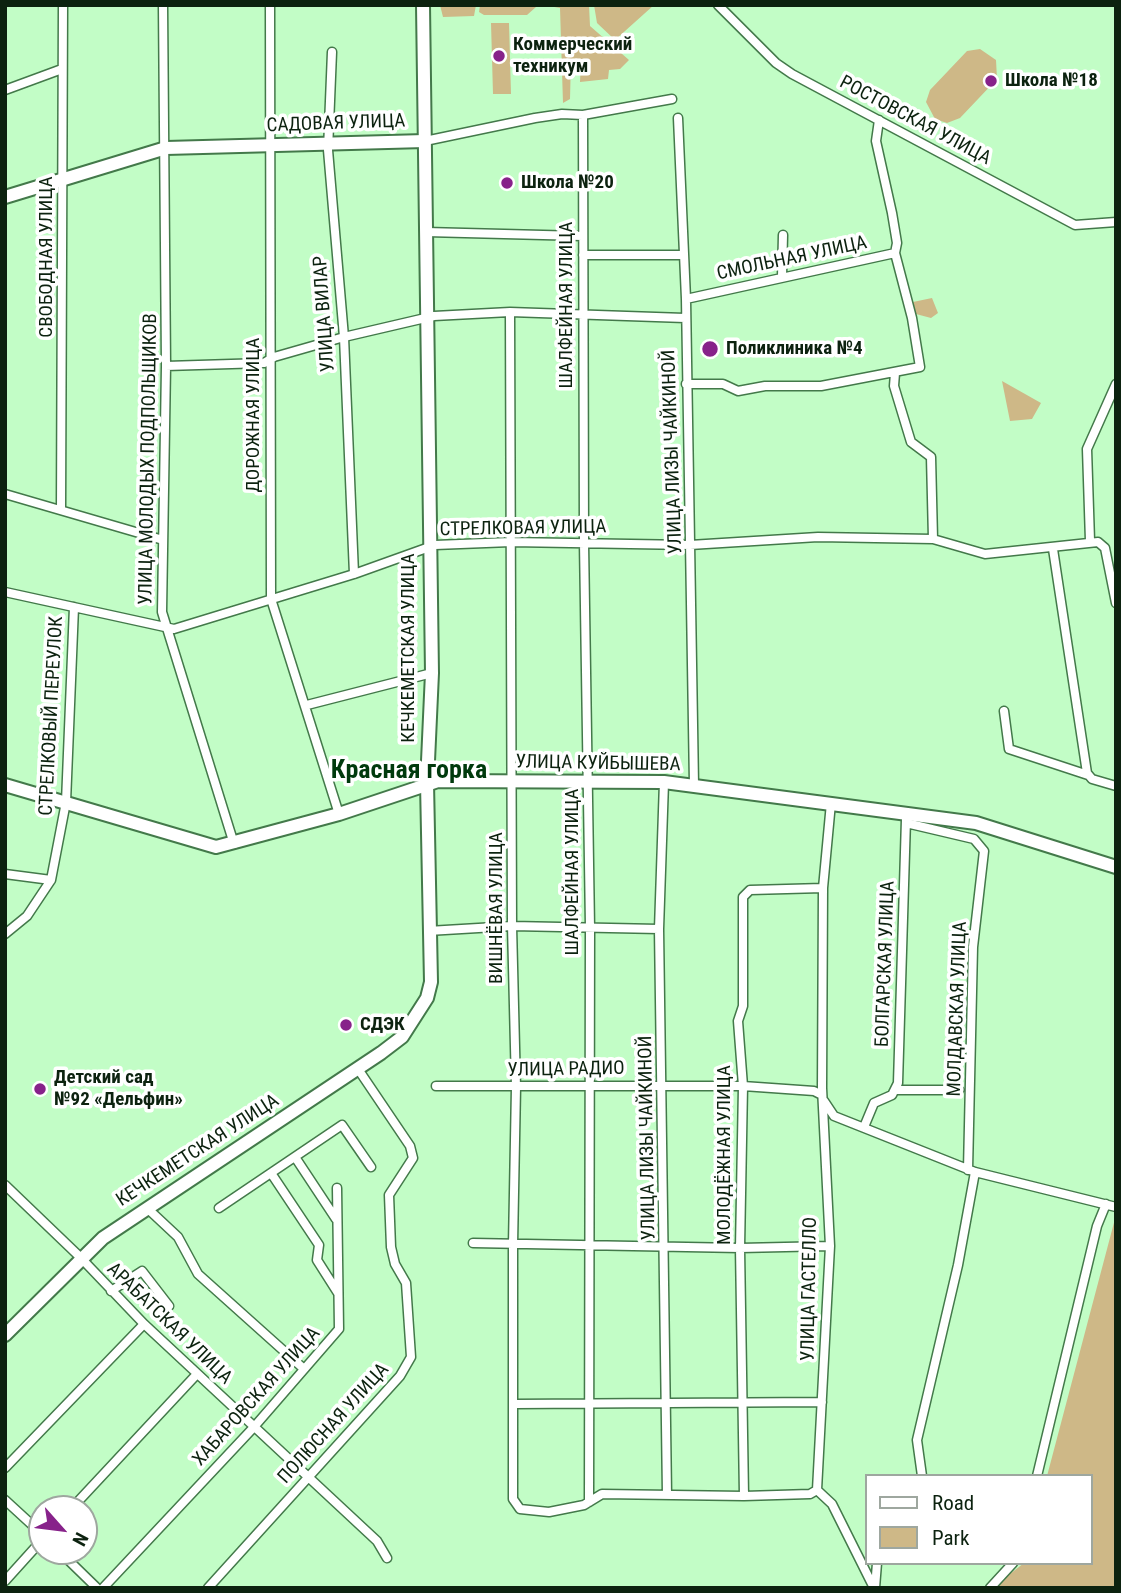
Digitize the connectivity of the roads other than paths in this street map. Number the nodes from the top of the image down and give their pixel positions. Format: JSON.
{"nodes":[{"id":1,"x":63,"y":5,"type":"edge"},
{"id":2,"x":163,"y":5,"type":"edge"},
{"id":3,"x":270,"y":5,"type":"edge"},
{"id":4,"x":423,"y":5,"type":"edge"},
{"id":5,"x":718,"y":5,"type":"edge"},
{"id":6,"x":332,"y":52,"type":"dead end"},
{"id":7,"x":62,"y":69,"type":"junction"},
{"id":8,"x":5,"y":90,"type":"edge"},
{"id":9,"x":672,"y":99,"type":"dead end"},
{"id":10,"x":583,"y":115,"type":"junction"},
{"id":11,"x":678,"y":118,"type":"dead end"},
{"id":12,"x":879,"y":120,"type":"junction"},
{"id":13,"x":425,"y":141,"type":"junction"},
{"id":14,"x":328,"y":144,"type":"junction"},
{"id":15,"x":271,"y":146,"type":"junction"},
{"id":16,"x":166,"y":148,"type":"junction"},
{"id":17,"x":64,"y":179,"type":"junction"},
{"id":18,"x":5,"y":197,"type":"edge"},
{"id":19,"x":1116,"y":222,"type":"edge"},
{"id":20,"x":426,"y":232,"type":"junction"},
{"id":21,"x":783,"y":235,"type":"dead end"},
{"id":22,"x":582,"y":236,"type":"junction"},
{"id":23,"x":895,"y":253,"type":"junction"},
{"id":24,"x":583,"y":255,"type":"junction"},
{"id":25,"x":684,"y":255,"type":"junction"},
{"id":26,"x":782,"y":276,"type":"junction"},
{"id":27,"x":687,"y":299,"type":"junction"},
{"id":28,"x":510,"y":312,"type":"junction"},
{"id":29,"x":582,"y":316,"type":"junction"},
{"id":30,"x":685,"y":318,"type":"junction"},
{"id":31,"x":425,"y":319,"type":"junction"},
{"id":32,"x":344,"y":337,"type":"junction"},
{"id":33,"x":269,"y":359,"type":"junction"},
{"id":34,"x":166,"y":366,"type":"junction"},
{"id":35,"x":895,"y":373,"type":"junction"},
{"id":36,"x":686,"y":384,"type":"junction"},
{"id":37,"x":1115,"y":389,"type":"edge"},
{"id":38,"x":5,"y":494,"type":"edge"},
{"id":39,"x":61,"y":508,"type":"junction"},
{"id":40,"x":933,"y":539,"type":"junction"},
{"id":41,"x":163,"y":540,"type":"junction"},
{"id":42,"x":1090,"y":541,"type":"junction"},
{"id":43,"x":510,"y":542,"type":"junction"},
{"id":44,"x":584,"y":543,"type":"junction"},
{"id":45,"x":690,"y":545,"type":"junction"},
{"id":46,"x":428,"y":547,"type":"junction"},
{"id":47,"x":1053,"y":549,"type":"junction"},
{"id":48,"x":354,"y":574,"type":"junction"},
{"id":49,"x":5,"y":592,"type":"edge"},
{"id":50,"x":271,"y":599,"type":"junction"},
{"id":51,"x":1116,"y":603,"type":"edge"},
{"id":52,"x":74,"y":607,"type":"junction"},
{"id":53,"x":165,"y":627,"type":"junction"},
{"id":54,"x":432,"y":673,"type":"junction"},
{"id":55,"x":307,"y":705,"type":"junction"},
{"id":56,"x":1004,"y":711,"type":"dead end"},
{"id":57,"x":1090,"y":777,"type":"junction"},
{"id":58,"x":588,"y":780,"type":"junction"},
{"id":59,"x":513,"y":782,"type":"junction"},
{"id":60,"x":664,"y":782,"type":"junction"},
{"id":61,"x":426,"y":783,"type":"junction"},
{"id":62,"x":5,"y":785,"type":"edge"},
{"id":63,"x":694,"y":785,"type":"junction"},
{"id":64,"x":1116,"y":786,"type":"edge"},
{"id":65,"x":66,"y":802,"type":"junction"},
{"id":66,"x":831,"y":803,"type":"junction"},
{"id":67,"x":339,"y":814,"type":"junction"},
{"id":68,"x":906,"y":818,"type":"junction"},
{"id":69,"x":234,"y":844,"type":"junction"},
{"id":70,"x":1116,"y":867,"type":"edge"},
{"id":71,"x":5,"y":874,"type":"edge"},
{"id":72,"x":51,"y":880,"type":"junction"},
{"id":73,"x":822,"y":888,"type":"junction"},
{"id":74,"x":512,"y":926,"type":"junction"},
{"id":75,"x":590,"y":927,"type":"junction"},
{"id":76,"x":659,"y":929,"type":"junction"},
{"id":77,"x":428,"y":931,"type":"junction"},
{"id":78,"x":5,"y":934,"type":"edge"},
{"id":79,"x":358,"y":1069,"type":"junction"},
{"id":80,"x":664,"y":1084,"type":"junction"},
{"id":81,"x":436,"y":1086,"type":"dead end"},
{"id":82,"x":743,"y":1086,"type":"junction"},
{"id":83,"x":516,"y":1087,"type":"junction"},
{"id":84,"x":588,"y":1087,"type":"junction"},
{"id":85,"x":896,"y":1090,"type":"junction"},
{"id":86,"x":958,"y":1090,"type":"dead end"},
{"id":87,"x":822,"y":1092,"type":"junction"},
{"id":88,"x":864,"y":1127,"type":"junction"},
{"id":89,"x":295,"y":1157,"type":"junction"},
{"id":90,"x":371,"y":1167,"type":"dead end"},
{"id":91,"x":971,"y":1171,"type":"junction"},
{"id":92,"x":271,"y":1173,"type":"junction"},
{"id":93,"x":5,"y":1185,"type":"edge"},
{"id":94,"x":337,"y":1188,"type":"dead end"},
{"id":95,"x":1106,"y":1204,"type":"junction"},
{"id":96,"x":1116,"y":1207,"type":"edge"},
{"id":97,"x":147,"y":1208,"type":"junction"},
{"id":98,"x":219,"y":1208,"type":"dead end"},
{"id":99,"x":337,"y":1222,"type":"junction"},
{"id":100,"x":473,"y":1243,"type":"dead end"},
{"id":101,"x":513,"y":1245,"type":"junction"},
{"id":102,"x":664,"y":1246,"type":"junction"},
{"id":103,"x":830,"y":1246,"type":"junction"},
{"id":104,"x":589,"y":1247,"type":"junction"},
{"id":105,"x":740,"y":1248,"type":"junction"},
{"id":106,"x":80,"y":1257,"type":"junction"},
{"id":107,"x":111,"y":1291,"type":"junction"},
{"id":108,"x":338,"y":1294,"type":"junction"},
{"id":109,"x":169,"y":1306,"type":"dead end"},
{"id":110,"x":144,"y":1324,"type":"junction"},
{"id":111,"x":5,"y":1335,"type":"edge"},
{"id":112,"x":304,"y":1368,"type":"junction"},
{"id":113,"x":197,"y":1374,"type":"junction"},
{"id":114,"x":665,"y":1402,"type":"junction"},
{"id":115,"x":822,"y":1402,"type":"junction"},
{"id":116,"x":587,"y":1403,"type":"junction"},
{"id":117,"x":743,"y":1403,"type":"junction"},
{"id":118,"x":515,"y":1404,"type":"junction"},
{"id":119,"x":254,"y":1427,"type":"junction"},
{"id":120,"x":5,"y":1468,"type":"edge"},
{"id":121,"x":922,"y":1474,"type":"edge"},
{"id":122,"x":1037,"y":1474,"type":"edge"},
{"id":123,"x":309,"y":1477,"type":"junction"},
{"id":124,"x":817,"y":1490,"type":"junction"},
{"id":125,"x":667,"y":1494,"type":"junction"},
{"id":126,"x":84,"y":1495,"type":"edge"},
{"id":127,"x":744,"y":1496,"type":"junction"},
{"id":128,"x":5,"y":1500,"type":"edge"},
{"id":129,"x":589,"y":1502,"type":"junction"},
{"id":130,"x":28,"y":1521,"type":"edge"},
{"id":131,"x":28,"y":1556,"type":"edge"},
{"id":132,"x":387,"y":1558,"type":"dead end"},
{"id":133,"x":73,"y":1565,"type":"edge"},
{"id":134,"x":877,"y":1565,"type":"edge"},
{"id":135,"x":1011,"y":1565,"type":"edge"},
{"id":136,"x":5,"y":1581,"type":"edge"},
{"id":137,"x":97,"y":1588,"type":"edge"},
{"id":138,"x":103,"y":1588,"type":"edge"},
{"id":139,"x":208,"y":1588,"type":"edge"},
{"id":140,"x":875,"y":1588,"type":"edge"},
{"id":141,"x":990,"y":1588,"type":"edge"}],
"edges":[{"from":1,"to":7,"type":"street","name":"СВОБОДНАЯ УЛИЦА"},
{"from":2,"to":16,"type":"street","name":"УЛИЦА МОЛОДЫХ ПОДПОЛЬЩИКОВ"},
{"from":3,"to":15,"type":"street","name":"ДОРОЖНАЯ УЛИЦА"},
{"from":4,"to":13,"type":"main road","name":"КЕЧКЕМЕТСКАЯ УЛИЦА"},
{"from":5,"to":12,"type":"street","name":"РОСТОВСКАЯ УЛИЦА"},
{"from":6,"to":14,"type":"street","name":"УЛИЦА ВИЛАР"},
{"from":7,"to":8,"type":"street"},
{"from":7,"to":17,"type":"street","name":"СВОБОДНАЯ УЛИЦА"},
{"from":9,"to":10,"type":"street","name":"САДОВАЯ УЛИЦА"},
{"from":10,"to":13,"type":"street","name":"САДОВАЯ УЛИЦА"},
{"from":10,"to":22,"type":"street","name":"ШАЛФЕЙНАЯ УЛИЦА"},
{"from":11,"to":25,"type":"street","name":"УЛИЦА ЛИЗЫ ЧАЙКИНОЙ"},
{"from":12,"to":19,"type":"street","name":"РОСТОВСКАЯ УЛИЦА"},
{"from":12,"to":23,"type":"street","name":"СМОЛЬНАЯ УЛИЦА"},
{"from":13,"to":14,"type":"main road","name":"САДОВАЯ УЛИЦА"},
{"from":13,"to":20,"type":"main road","name":"КЕЧКЕМЕТСКАЯ УЛИЦА"},
{"from":14,"to":15,"type":"main road","name":"САДОВАЯ УЛИЦА"},
{"from":14,"to":32,"type":"street","name":"УЛИЦА ВИЛАР"},
{"from":15,"to":16,"type":"main road","name":"САДОВАЯ УЛИЦА"},
{"from":15,"to":33,"type":"street","name":"ДОРОЖНАЯ УЛИЦА"},
{"from":16,"to":17,"type":"main road","name":"САДОВАЯ УЛИЦА"},
{"from":16,"to":34,"type":"street","name":"УЛИЦА МОЛОДЫХ ПОДПОЛЬЩИКОВ"},
{"from":17,"to":18,"type":"main road","name":"САДОВАЯ УЛИЦА"},
{"from":17,"to":39,"type":"street","name":"СВОБОДНАЯ УЛИЦА"},
{"from":20,"to":22,"type":"street"},
{"from":20,"to":31,"type":"main road","name":"КЕЧКЕМЕТСКАЯ УЛИЦА"},
{"from":21,"to":26,"type":"street"},
{"from":22,"to":24,"type":"street","name":"ШАЛФЕЙНАЯ УЛИЦА"},
{"from":23,"to":26,"type":"street","name":"СМОЛЬНАЯ УЛИЦА"},
{"from":23,"to":35,"type":"street"},
{"from":24,"to":25,"type":"street"},
{"from":24,"to":29,"type":"street","name":"ШАЛФЕЙНАЯ УЛИЦА"},
{"from":25,"to":27,"type":"street","name":"УЛИЦА ЛИЗЫ ЧАЙКИНОЙ"},
{"from":26,"to":27,"type":"street","name":"СМОЛЬНАЯ УЛИЦА"},
{"from":27,"to":30,"type":"street","name":"УЛИЦА ЛИЗЫ ЧАЙКИНОЙ"},
{"from":28,"to":29,"type":"street"},
{"from":28,"to":31,"type":"street"},
{"from":28,"to":43,"type":"street","name":"ВИШНЁВАЯ УЛИЦА"},
{"from":29,"to":30,"type":"street"},
{"from":29,"to":44,"type":"street","name":"ШАЛФЕЙНАЯ УЛИЦА"},
{"from":30,"to":36,"type":"street","name":"УЛИЦА ЛИЗЫ ЧАЙКИНОЙ"},
{"from":31,"to":32,"type":"street"},
{"from":31,"to":46,"type":"main road","name":"КЕЧКЕМЕТСКАЯ УЛИЦА"},
{"from":32,"to":33,"type":"street"},
{"from":32,"to":48,"type":"street","name":"УЛИЦА ВИЛАР"},
{"from":33,"to":34,"type":"street"},
{"from":33,"to":50,"type":"street","name":"ДОРОЖНАЯ УЛИЦА"},
{"from":34,"to":41,"type":"street","name":"УЛИЦА МОЛОДЫХ ПОДПОЛЬЩИКОВ"},
{"from":35,"to":36,"type":"street"},
{"from":35,"to":40,"type":"street"},
{"from":36,"to":45,"type":"street","name":"УЛИЦА ЛИЗЫ ЧАЙКИНОЙ"},
{"from":37,"to":42,"type":"street"},
{"from":38,"to":39,"type":"street"},
{"from":39,"to":41,"type":"street"},
{"from":40,"to":45,"type":"street","name":"СТРЕЛКОВАЯ УЛИЦА"},
{"from":40,"to":47,"type":"street","name":"СТРЕЛКОВАЯ УЛИЦА"},
{"from":41,"to":53,"type":"street","name":"УЛИЦА МОЛОДЫХ ПОДПОЛЬЩИКОВ"},
{"from":42,"to":47,"type":"street","name":"СТРЕЛКОВАЯ УЛИЦА"},
{"from":42,"to":51,"type":"street"},
{"from":43,"to":44,"type":"street","name":"СТРЕЛКОВАЯ УЛИЦА"},
{"from":43,"to":46,"type":"street","name":"СТРЕЛКОВАЯ УЛИЦА"},
{"from":43,"to":59,"type":"street","name":"ВИШНЁВАЯ УЛИЦА"},
{"from":44,"to":45,"type":"street","name":"СТРЕЛКОВАЯ УЛИЦА"},
{"from":44,"to":58,"type":"street","name":"ШАЛФЕЙНАЯ УЛИЦА"},
{"from":45,"to":63,"type":"street","name":"УЛИЦА ЛИЗЫ ЧАЙКИНОЙ"},
{"from":46,"to":48,"type":"street","name":"СТРЕЛКОВАЯ УЛИЦА"},
{"from":46,"to":54,"type":"main road","name":"КЕЧКЕМЕТСКАЯ УЛИЦА"},
{"from":47,"to":57,"type":"street"},
{"from":48,"to":50,"type":"street","name":"СТРЕЛКОВАЯ УЛИЦА"},
{"from":49,"to":52,"type":"street","name":"СТРЕЛКОВАЯ УЛИЦА"},
{"from":50,"to":53,"type":"street","name":"СТРЕЛКОВАЯ УЛИЦА"},
{"from":50,"to":55,"type":"street","name":"ДОРОЖНАЯ УЛИЦА"},
{"from":52,"to":53,"type":"street","name":"СТРЕЛКОВАЯ УЛИЦА"},
{"from":52,"to":65,"type":"street","name":"СТРЕЛКОВЫЙ ПЕРЕУЛОК"},
{"from":53,"to":69,"type":"street","name":"УЛИЦА МОЛОДЫХ ПОДПОЛЬЩИКОВ"},
{"from":54,"to":55,"type":"street"},
{"from":54,"to":61,"type":"main road","name":"КЕЧКЕМЕТСКАЯ УЛИЦА"},
{"from":55,"to":67,"type":"street","name":"ДОРОЖНАЯ УЛИЦА"},
{"from":56,"to":57,"type":"street"},
{"from":57,"to":64,"type":"street"},
{"from":58,"to":59,"type":"main road","name":"УЛИЦА КУЙБЫШЕВА"},
{"from":58,"to":60,"type":"main road","name":"УЛИЦА КУЙБЫШЕВА"},
{"from":58,"to":75,"type":"street","name":"ШАЛФЕЙНАЯ УЛИЦА"},
{"from":59,"to":61,"type":"main road","name":"УЛИЦА КУЙБЫШЕВА"},
{"from":59,"to":74,"type":"street","name":"ВИШНЁВАЯ УЛИЦА"},
{"from":60,"to":63,"type":"main road","name":"УЛИЦА КУЙБЫШЕВА"},
{"from":60,"to":76,"type":"street","name":"УЛИЦА ЛИЗЫ ЧАЙКИНОЙ"},
{"from":61,"to":67,"type":"main road","name":"УЛИЦА КУЙБЫШЕВА"},
{"from":61,"to":77,"type":"main road","name":"КЕЧКЕМЕТСКАЯ УЛИЦА"},
{"from":62,"to":65,"type":"main road","name":"УЛИЦА КУЙБЫШЕВА"},
{"from":63,"to":66,"type":"main road","name":"УЛИЦА КУЙБЫШЕВА"},
{"from":65,"to":69,"type":"main road","name":"УЛИЦА КУЙБЫШЕВА"},
{"from":65,"to":72,"type":"street","name":"СТРЕЛКОВЫЙ ПЕРЕУЛОК"},
{"from":66,"to":68,"type":"main road","name":"УЛИЦА КУЙБЫШЕВА"},
{"from":66,"to":73,"type":"street","name":"УЛИЦА ГАСТЕЛЛО"},
{"from":67,"to":69,"type":"main road","name":"УЛИЦА КУЙБЫШЕВА"},
{"from":68,"to":70,"type":"main road","name":"УЛИЦА КУЙБЫШЕВА"},
{"from":68,"to":85,"type":"street","name":"БОЛГАРСКАЯ УЛИЦА"},
{"from":68,"to":91,"type":"street","name":"МОЛДАВСКАЯ УЛИЦА"},
{"from":71,"to":72,"type":"street"},
{"from":72,"to":78,"type":"street","name":"СТРЕЛКОВЫЙ ПЕРЕУЛОК"},
{"from":73,"to":82,"type":"street","name":"МОЛОДЁЖНАЯ УЛИЦА"},
{"from":73,"to":87,"type":"street","name":"УЛИЦА ГАСТЕЛЛО"},
{"from":74,"to":75,"type":"street"},
{"from":74,"to":77,"type":"street"},
{"from":74,"to":83,"type":"street","name":"ВИШНЁВАЯ УЛИЦА"},
{"from":75,"to":76,"type":"street"},
{"from":75,"to":84,"type":"street","name":"ШАЛФЕЙНАЯ УЛИЦА"},
{"from":76,"to":80,"type":"street","name":"УЛИЦА ЛИЗЫ ЧАЙКИНОЙ"},
{"from":77,"to":79,"type":"main road","name":"КЕЧКЕМЕТСКАЯ УЛИЦА"},
{"from":79,"to":97,"type":"main road","name":"КЕЧКЕМЕТСКАЯ УЛИЦА"},
{"from":79,"to":123,"type":"street","name":"ПОЛЮСНАЯ УЛИЦА"},
{"from":80,"to":82,"type":"street","name":"УЛИЦА РАДИО"},
{"from":80,"to":84,"type":"street","name":"УЛИЦА РАДИО"},
{"from":80,"to":102,"type":"street","name":"УЛИЦА ЛИЗЫ ЧАЙКИНОЙ"},
{"from":81,"to":83,"type":"street","name":"УЛИЦА РАДИО"},
{"from":82,"to":87,"type":"street","name":"УЛИЦА РАДИО"},
{"from":82,"to":105,"type":"street","name":"МОЛОДЁЖНАЯ УЛИЦА"},
{"from":83,"to":84,"type":"street","name":"УЛИЦА РАДИО"},
{"from":83,"to":101,"type":"street","name":"ВИШНЁВАЯ УЛИЦА"},
{"from":84,"to":104,"type":"street","name":"ШАЛФЕЙНАЯ УЛИЦА"},
{"from":85,"to":86,"type":"street"},
{"from":85,"to":88,"type":"street"},
{"from":87,"to":88,"type":"street"},
{"from":87,"to":103,"type":"street","name":"УЛИЦА ГАСТЕЛЛО"},
{"from":88,"to":91,"type":"street"},
{"from":89,"to":90,"type":"street"},
{"from":89,"to":92,"type":"street"},
{"from":89,"to":99,"type":"street"},
{"from":91,"to":95,"type":"street"},
{"from":91,"to":121,"type":"street","name":"МОЛДАВСКАЯ УЛИЦА"},
{"from":92,"to":98,"type":"street"},
{"from":92,"to":108,"type":"street"},
{"from":93,"to":106,"type":"street","name":"АРАБАТСКАЯ УЛИЦА"},
{"from":94,"to":99,"type":"street","name":"ХАБАРОВСКАЯ УЛИЦА"},
{"from":95,"to":96,"type":"street"},
{"from":95,"to":122,"type":"street"},
{"from":97,"to":106,"type":"main road","name":"КЕЧКЕМЕТСКАЯ УЛИЦА"},
{"from":97,"to":112,"type":"street"},
{"from":99,"to":108,"type":"street","name":"ХАБАРОВСКАЯ УЛИЦА"},
{"from":100,"to":101,"type":"street"},
{"from":101,"to":104,"type":"street"},
{"from":101,"to":118,"type":"street","name":"ВИШНЁВАЯ УЛИЦА"},
{"from":102,"to":104,"type":"street"},
{"from":102,"to":105,"type":"street"},
{"from":102,"to":114,"type":"street","name":"УЛИЦА ЛИЗЫ ЧАЙКИНОЙ"},
{"from":103,"to":105,"type":"street"},
{"from":103,"to":115,"type":"street","name":"УЛИЦА ГАСТЕЛЛО"},
{"from":104,"to":116,"type":"street","name":"ШАЛФЕЙНАЯ УЛИЦА"},
{"from":105,"to":117,"type":"street","name":"МОЛОДЁЖНАЯ УЛИЦА"},
{"from":106,"to":107,"type":"street","name":"АРАБАТСКАЯ УЛИЦА"},
{"from":106,"to":111,"type":"main road","name":"КЕЧКЕМЕТСКАЯ УЛИЦА"},
{"from":107,"to":109,"type":"street"},
{"from":107,"to":110,"type":"street","name":"АРАБАТСКАЯ УЛИЦА"},
{"from":108,"to":112,"type":"street","name":"ХАБАРОВСКАЯ УЛИЦА"},
{"from":110,"to":113,"type":"street","name":"АРАБАТСКАЯ УЛИЦА"},
{"from":110,"to":120,"type":"street"},
{"from":112,"to":119,"type":"street","name":"ХАБАРОВСКАЯ УЛИЦА"},
{"from":113,"to":119,"type":"street","name":"АРАБАТСКАЯ УЛИЦА"},
{"from":113,"to":126,"type":"street"},
{"from":114,"to":116,"type":"street"},
{"from":114,"to":117,"type":"street"},
{"from":114,"to":125,"type":"street","name":"УЛИЦА ЛИЗЫ ЧАЙКИНОЙ"},
{"from":115,"to":117,"type":"street"},
{"from":115,"to":124,"type":"street","name":"УЛИЦА ГАСТЕЛЛО"},
{"from":116,"to":118,"type":"street"},
{"from":116,"to":129,"type":"street","name":"ШАЛФЕЙНАЯ УЛИЦА"},
{"from":117,"to":127,"type":"street","name":"МОЛОДЁЖНАЯ УЛИЦА"},
{"from":118,"to":129,"type":"street","name":"ВИШНЁВАЯ УЛИЦА"},
{"from":119,"to":123,"type":"street","name":"АРАБАТСКАЯ УЛИЦА"},
{"from":119,"to":138,"type":"street","name":"ХАБАРОВСКАЯ УЛИЦА"},
{"from":123,"to":132,"type":"street","name":"АРАБАТСКАЯ УЛИЦА"},
{"from":123,"to":139,"type":"street","name":"ПОЛЮСНАЯ УЛИЦА"},
{"from":124,"to":127,"type":"street"},
{"from":124,"to":140,"type":"street"},
{"from":125,"to":127,"type":"street"},
{"from":125,"to":129,"type":"street"},
{"from":128,"to":130,"type":"street"},
{"from":131,"to":136,"type":"street"},
{"from":133,"to":137,"type":"street"},
{"from":134,"to":140,"type":"street"},
{"from":135,"to":141,"type":"street"}]}
